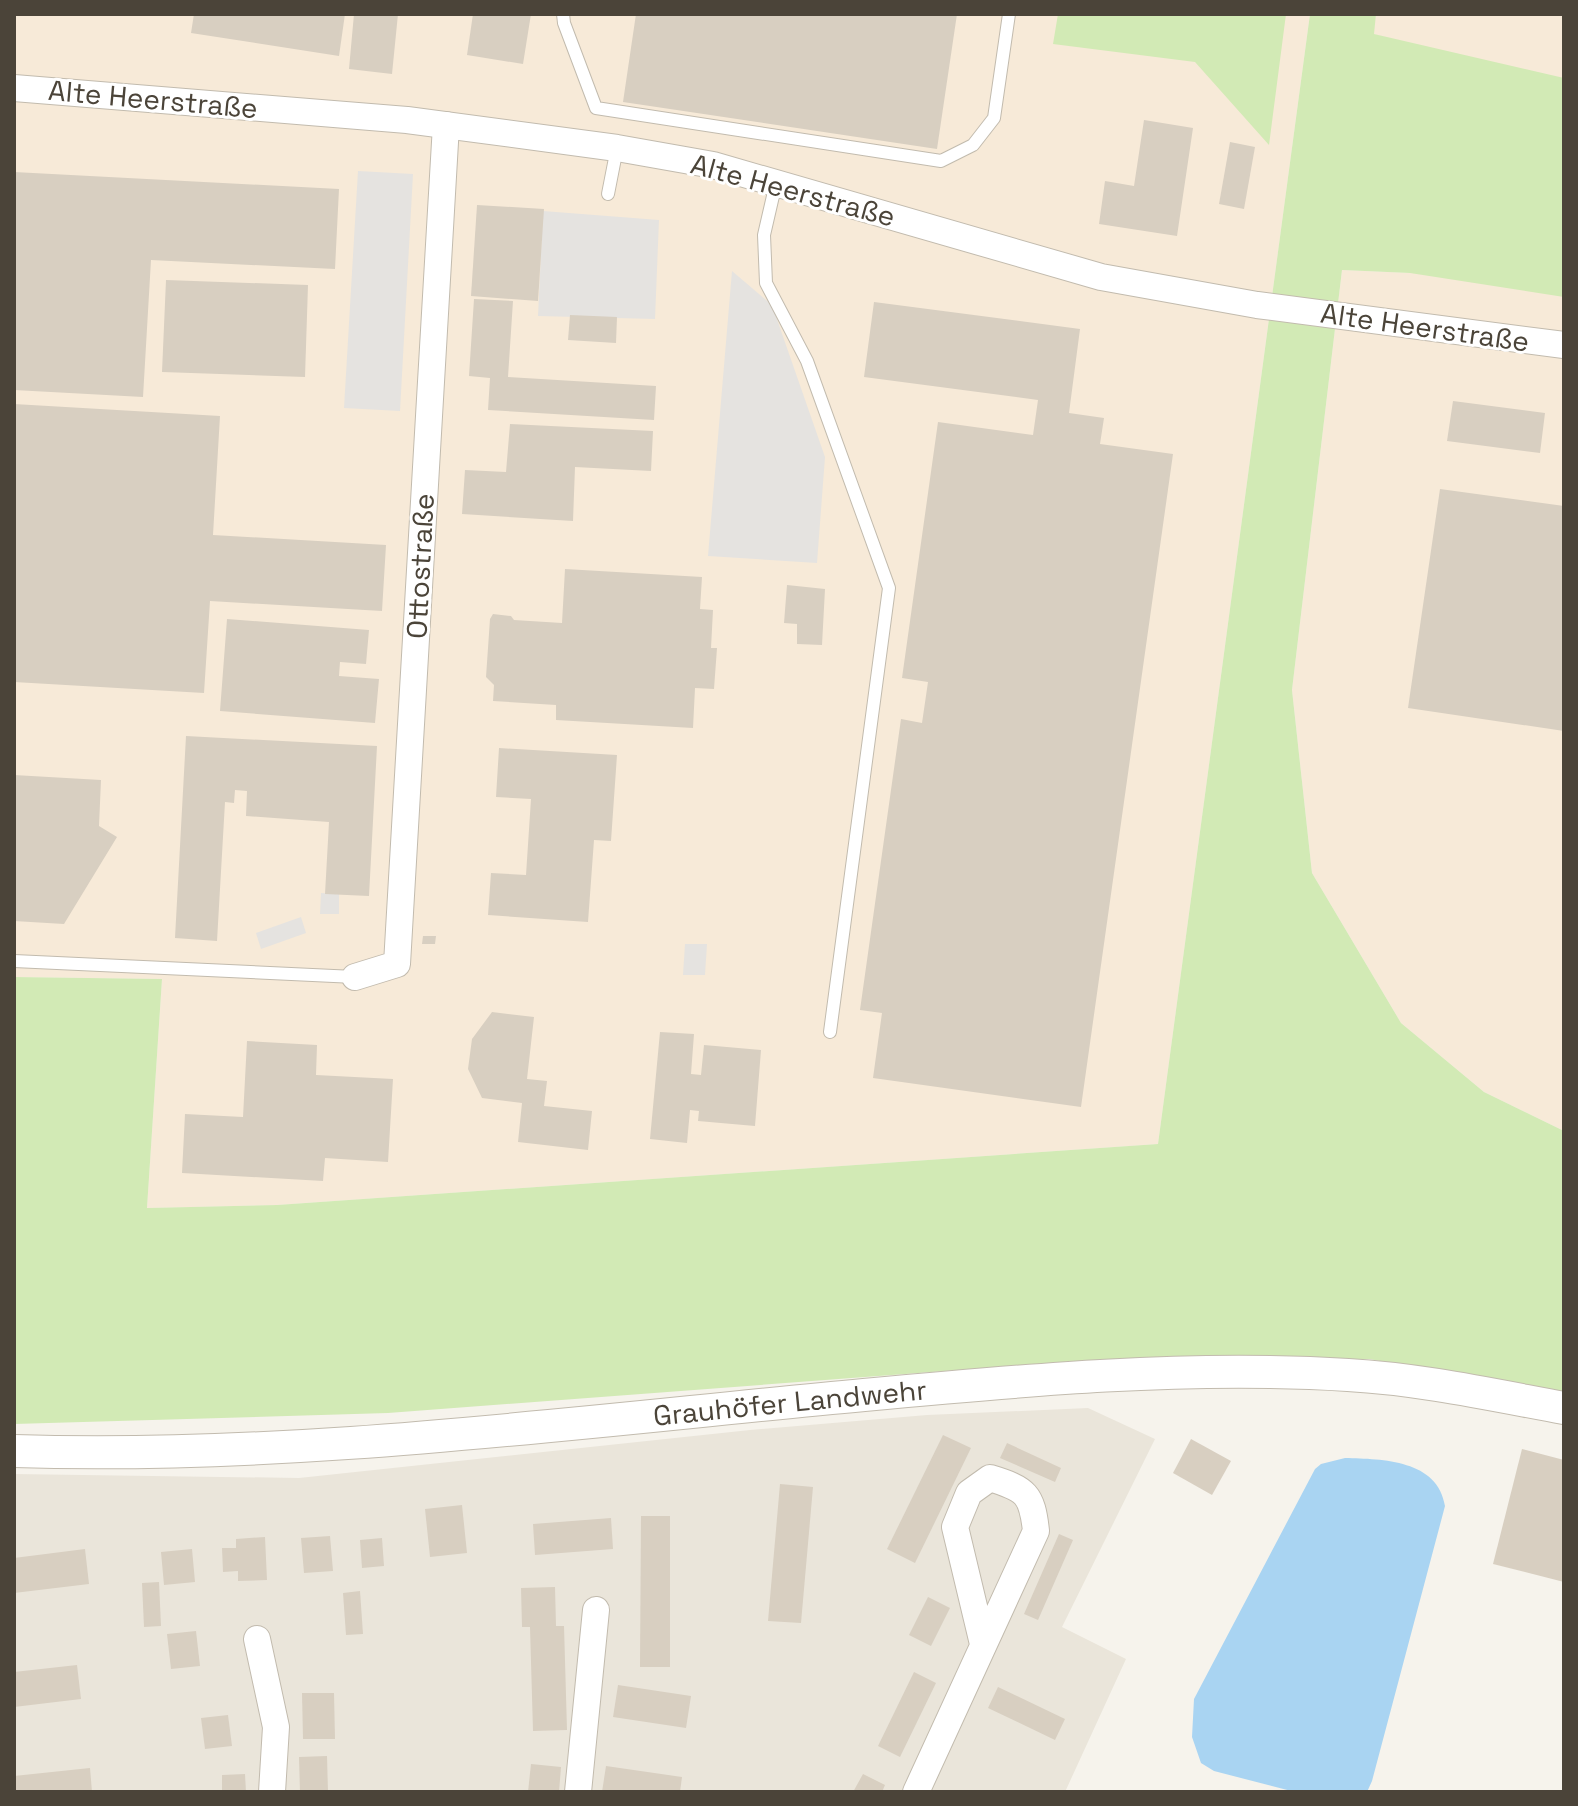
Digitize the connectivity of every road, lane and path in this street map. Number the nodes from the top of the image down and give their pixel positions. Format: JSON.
{"nodes":[{"id":1,"x":563,"y":14,"type":"edge"},
{"id":2,"x":1009,"y":14,"type":"edge"},
{"id":3,"x":14,"y":88,"type":"edge"},
{"id":4,"x":446,"y":125,"type":"junction"},
{"id":5,"x":617,"y":148,"type":"junction"},
{"id":6,"x":776,"y":183,"type":"junction"},
{"id":7,"x":608,"y":194,"type":"dead end"},
{"id":8,"x":1564,"y":345,"type":"edge"},
{"id":9,"x":14,"y":961,"type":"edge"},
{"id":10,"x":355,"y":977,"type":"joint"},
{"id":11,"x":830,"y":1032,"type":"dead end"},
{"id":12,"x":1564,"y":1408,"type":"edge"},
{"id":13,"x":14,"y":1451,"type":"edge"},
{"id":14,"x":596,"y":1610,"type":"dead end"},
{"id":15,"x":257,"y":1639,"type":"dead end"},
{"id":16,"x":983,"y":1644,"type":"junction"},
{"id":17,"x":272,"y":1792,"type":"edge"},
{"id":18,"x":578,"y":1792,"type":"edge"},
{"id":19,"x":916,"y":1792,"type":"edge"}],
"edges":[{"from":1,"to":2,"type":"lane"},
{"from":3,"to":4,"type":"street","name":"Alte Heerstraße"},
{"from":4,"to":5,"type":"street","name":"Alte Heerstraße"},
{"from":4,"to":10,"type":"street","name":"Ottostraße"},
{"from":5,"to":6,"type":"street","name":"Alte Heerstraße"},
{"from":5,"to":7,"type":"lane"},
{"from":6,"to":8,"type":"street","name":"Alte Heerstraße"},
{"from":6,"to":11,"type":"lane"},
{"from":9,"to":10,"type":"lane"},
{"from":12,"to":13,"type":"street","name":"Grauhöfer Landwehr"},
{"from":14,"to":18,"type":"street"},
{"from":15,"to":17,"type":"street"},
{"from":16,"to":16,"type":"street"},
{"from":16,"to":19,"type":"street"}]}
